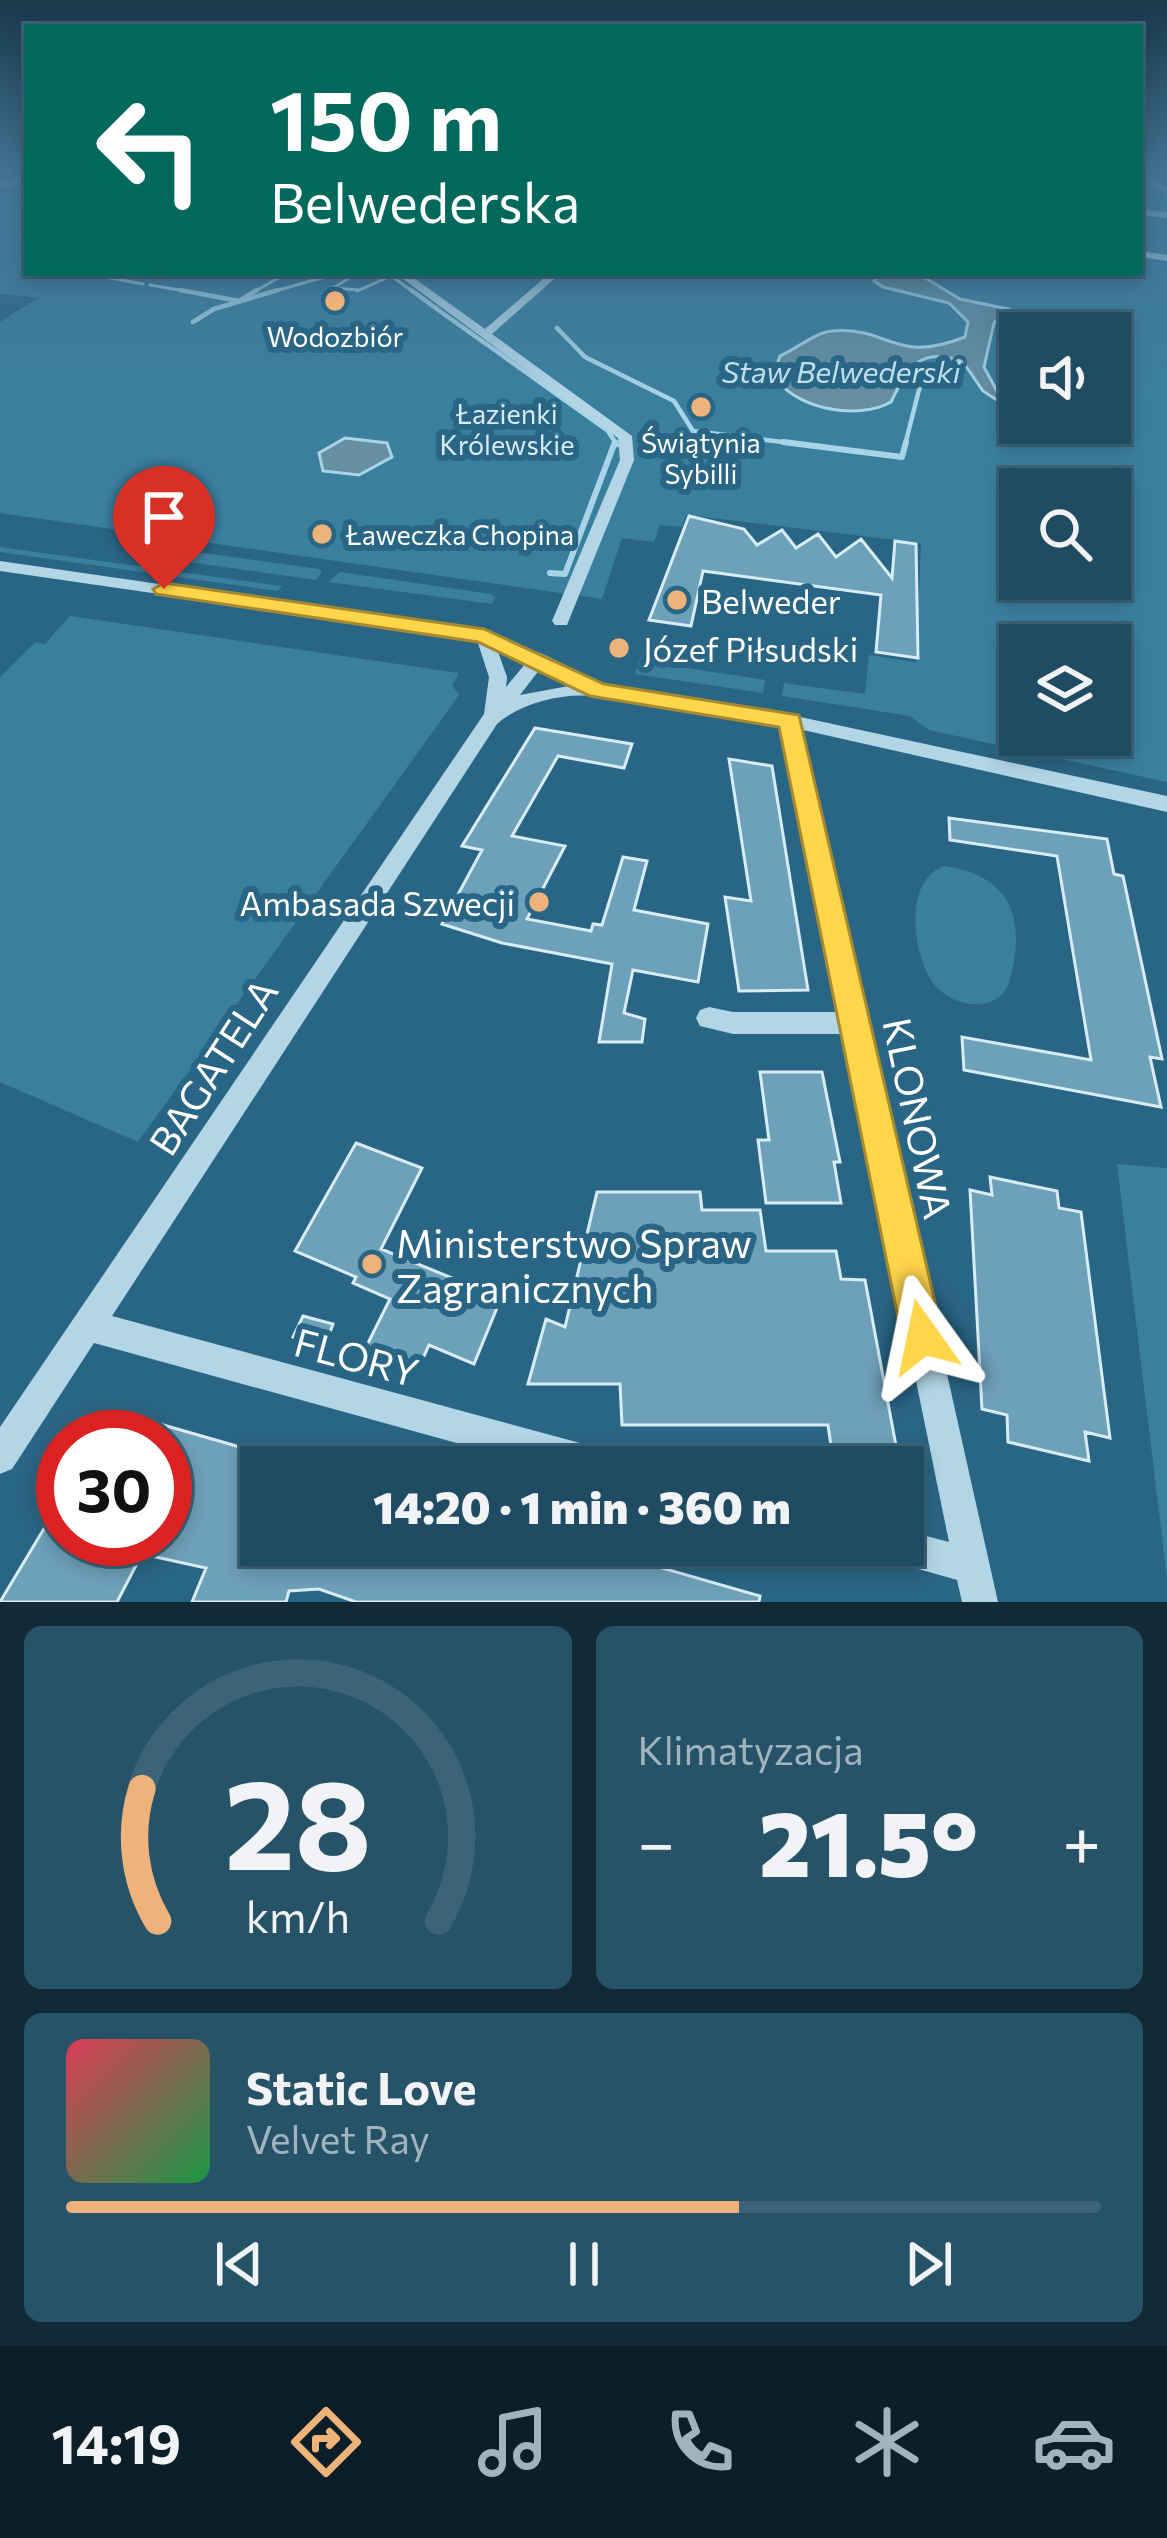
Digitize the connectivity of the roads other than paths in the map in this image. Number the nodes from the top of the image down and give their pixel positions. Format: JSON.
{"nodes":[{"id":1,"x":404,"y":276,"type":"edge"},
{"id":2,"x":553,"y":276,"type":"edge"},
{"id":3,"x":486,"y":334,"type":"junction"},
{"id":4,"x":0,"y":566,"type":"edge"},
{"id":5,"x":561,"y":621,"type":"dead end"},
{"id":6,"x":484,"y":636,"type":"junction"},
{"id":7,"x":539,"y":659,"type":"junction"},
{"id":8,"x":593,"y":689,"type":"junction"},
{"id":9,"x":490,"y":718,"type":"junction"},
{"id":10,"x":790,"y":721,"type":"junction"},
{"id":11,"x":1167,"y":804,"type":"edge"},
{"id":12,"x":709,"y":1018,"type":"dead end"},
{"id":13,"x":855,"y":1022,"type":"junction"},
{"id":14,"x":87,"y":1325,"type":"junction"},
{"id":15,"x":529,"y":1446,"type":"edge"},
{"id":16,"x":0,"y":1457,"type":"edge"},
{"id":17,"x":924,"y":1560,"type":"edge"},
{"id":18,"x":976,"y":1584,"type":"edge"}],
"edges":[{"from":1,"to":3,"type":"street"},
{"from":2,"to":3,"type":"street"},
{"from":3,"to":5,"type":"street"},
{"from":4,"to":6,"type":"street"},
{"from":6,"to":7,"type":"street"},
{"from":6,"to":9,"type":"street"},
{"from":7,"to":8,"type":"street"},
{"from":7,"to":9,"type":"street","name":"BAGATELA"},
{"from":8,"to":9,"type":"street"},
{"from":8,"to":10,"type":"street"},
{"from":9,"to":14,"type":"street","name":"BAGATELA"},
{"from":10,"to":11,"type":"street"},
{"from":10,"to":13,"type":"street","name":"KLONOWA"},
{"from":12,"to":13,"type":"street"},
{"from":13,"to":18,"type":"street","name":"KLONOWA"},
{"from":14,"to":15,"type":"street","name":"FLORY"},
{"from":14,"to":16,"type":"street","name":"BAGATELA"},
{"from":17,"to":18,"type":"street"}]}
